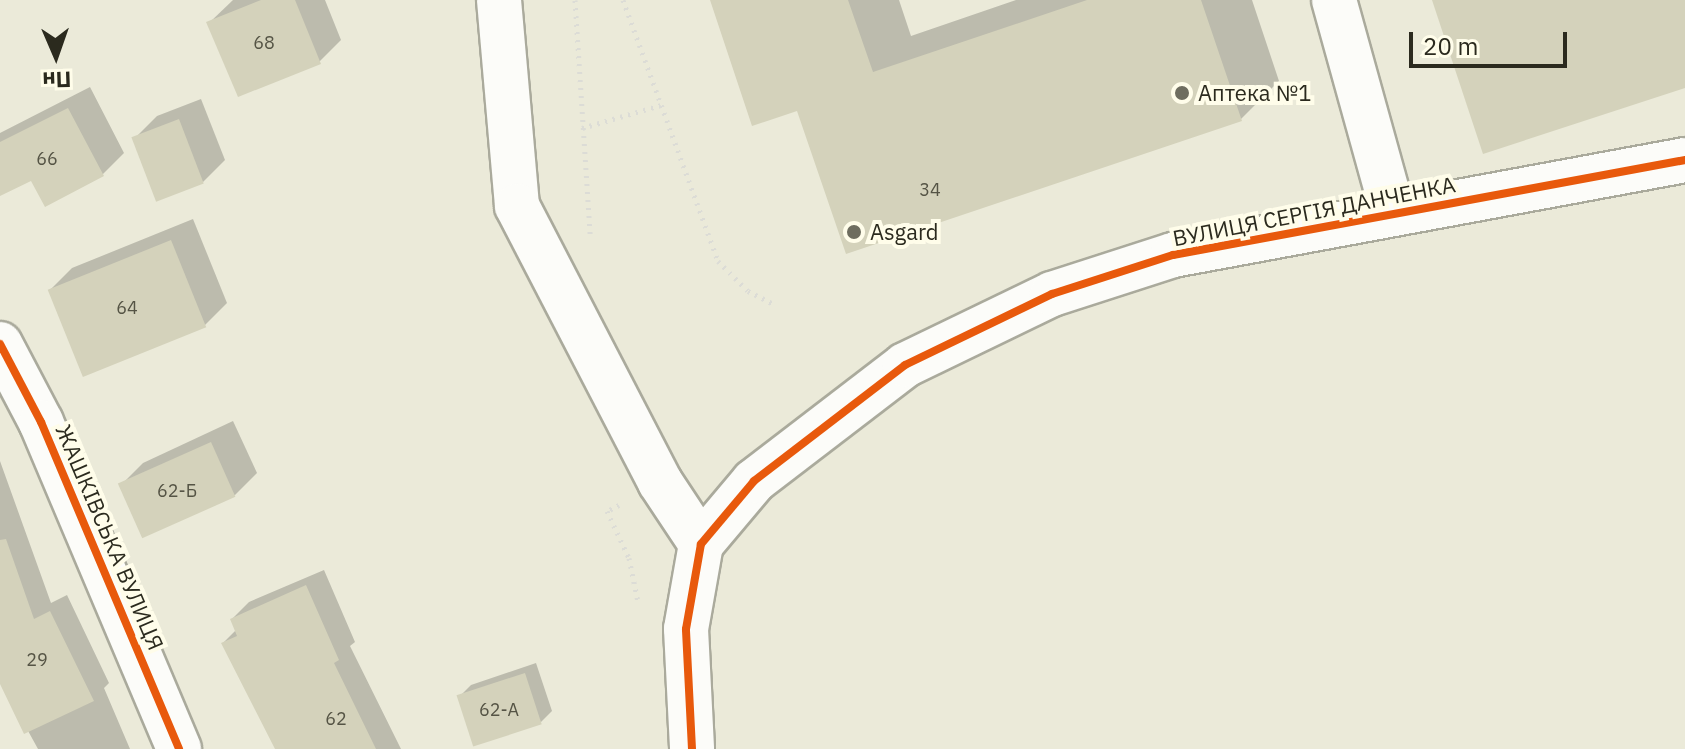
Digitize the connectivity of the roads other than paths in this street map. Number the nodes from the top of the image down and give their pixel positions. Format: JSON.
{"nodes":[{"id":1,"x":499,"y":0,"type":"edge"},
{"id":2,"x":1334,"y":0,"type":"edge"},
{"id":3,"x":1685,"y":160,"type":"edge"},
{"id":4,"x":1393,"y":213,"type":"junction"},
{"id":5,"x":0,"y":344,"type":"edge"},
{"id":6,"x":701,"y":544,"type":"junction"},
{"id":7,"x":179,"y":749,"type":"edge"},
{"id":8,"x":692,"y":749,"type":"edge"}],
"edges":[{"from":1,"to":6,"type":"street"},
{"from":2,"to":4,"type":"street"},
{"from":3,"to":4,"type":"street","name":"ВУЛИЦЯ СЕРГІЯ ДАНЧЕНКА"},
{"from":4,"to":6,"type":"street","name":"ВУЛИЦЯ СЕРГІЯ ДАНЧЕНКА"},
{"from":5,"to":7,"type":"street","name":"ЖАШКІВСЬКА ВУЛИЦЯ"},
{"from":6,"to":8,"type":"street"}]}
